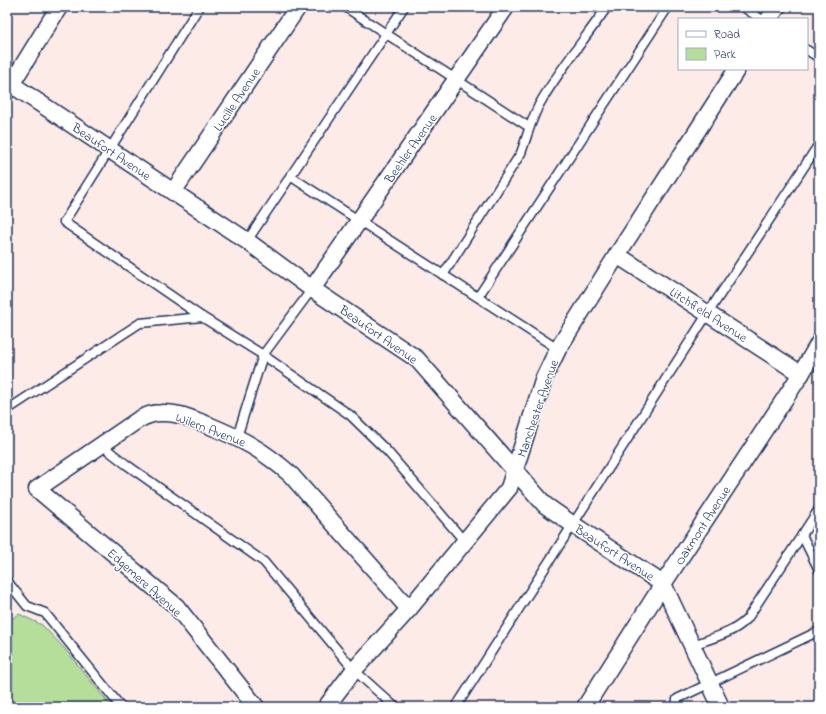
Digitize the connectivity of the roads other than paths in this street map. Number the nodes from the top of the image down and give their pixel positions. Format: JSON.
{"nodes":[{"id":1,"x":59,"y":7,"type":"edge"},
{"id":2,"x":200,"y":7,"type":"edge"},
{"id":3,"x":298,"y":7,"type":"edge"},
{"id":4,"x":345,"y":7,"type":"edge"},
{"id":5,"x":404,"y":7,"type":"edge"},
{"id":6,"x":506,"y":7,"type":"edge"},
{"id":7,"x":607,"y":7,"type":"edge"},
{"id":8,"x":668,"y":7,"type":"edge"},
{"id":9,"x":743,"y":7,"type":"edge"},
{"id":10,"x":777,"y":7,"type":"edge"},
{"id":11,"x":760,"y":18,"type":"edge"},
{"id":12,"x":771,"y":18,"type":"edge"},
{"id":13,"x":385,"y":34,"type":"junction"},
{"id":14,"x":808,"y":51,"type":"edge"},
{"id":15,"x":819,"y":58,"type":"edge"},
{"id":16,"x":736,"y":70,"type":"edge"},
{"id":17,"x":457,"y":81,"type":"junction"},
{"id":18,"x":9,"y":88,"type":"edge"},
{"id":19,"x":529,"y":127,"type":"junction"},
{"id":20,"x":819,"y":144,"type":"edge"},
{"id":21,"x":109,"y":149,"type":"junction"},
{"id":22,"x":290,"y":176,"type":"junction"},
{"id":23,"x":173,"y":192,"type":"junction"},
{"id":24,"x":360,"y":221,"type":"junction"},
{"id":25,"x":247,"y":241,"type":"junction"},
{"id":26,"x":617,"y":255,"type":"junction"},
{"id":27,"x":443,"y":275,"type":"junction"},
{"id":28,"x":312,"y":289,"type":"junction"},
{"id":29,"x":478,"y":297,"type":"junction"},
{"id":30,"x":708,"y":313,"type":"junction"},
{"id":31,"x":202,"y":317,"type":"junction"},
{"id":32,"x":558,"y":349,"type":"junction"},
{"id":33,"x":818,"y":351,"type":"edge"},
{"id":34,"x":263,"y":356,"type":"junction"},
{"id":35,"x":801,"y":374,"type":"junction"},
{"id":36,"x":7,"y":410,"type":"edge"},
{"id":37,"x":236,"y":437,"type":"junction"},
{"id":38,"x":104,"y":444,"type":"junction"},
{"id":39,"x":515,"y":472,"type":"junction"},
{"id":40,"x":37,"y":489,"type":"joint"},
{"id":41,"x":819,"y":509,"type":"edge"},
{"id":42,"x":572,"y":524,"type":"junction"},
{"id":43,"x":802,"y":535,"type":"junction"},
{"id":44,"x":465,"y":542,"type":"junction"},
{"id":45,"x":819,"y":570,"type":"edge"},
{"id":46,"x":7,"y":581,"type":"edge"},
{"id":47,"x":663,"y":584,"type":"junction"},
{"id":48,"x":409,"y":609,"type":"junction"},
{"id":49,"x":819,"y":631,"type":"edge"},
{"id":50,"x":692,"y":645,"type":"junction"},
{"id":51,"x":354,"y":670,"type":"junction"},
{"id":52,"x":710,"y":683,"type":"junction"},
{"id":53,"x":120,"y":707,"type":"edge"},
{"id":54,"x":256,"y":707,"type":"edge"},
{"id":55,"x":326,"y":707,"type":"edge"},
{"id":56,"x":395,"y":707,"type":"edge"},
{"id":57,"x":456,"y":707,"type":"edge"},
{"id":58,"x":586,"y":707,"type":"edge"},
{"id":59,"x":676,"y":707,"type":"edge"},
{"id":60,"x":721,"y":707,"type":"edge"}],
"edges":[{"from":1,"to":18,"type":"street"},
{"from":2,"to":21,"type":"lane"},
{"from":3,"to":23,"type":"street","name":"Lucille Avenue"},
{"from":4,"to":13,"type":"lane"},
{"from":5,"to":13,"type":"lane"},
{"from":6,"to":17,"type":"street","name":"Beehler Avenue"},
{"from":7,"to":19,"type":"lane"},
{"from":8,"to":29,"type":"lane"},
{"from":9,"to":11,"type":"lane"},
{"from":10,"to":12,"type":"street"},
{"from":13,"to":17,"type":"lane"},
{"from":13,"to":22,"type":"lane"},
{"from":14,"to":15,"type":"lane"},
{"from":16,"to":26,"type":"street","name":"Manchester Avenue"},
{"from":17,"to":19,"type":"lane"},
{"from":17,"to":24,"type":"street","name":"Beehler Avenue"},
{"from":18,"to":21,"type":"street","name":"Beaufort Avenue"},
{"from":19,"to":27,"type":"lane"},
{"from":20,"to":30,"type":"lane"},
{"from":21,"to":23,"type":"street","name":"Beaufort Avenue"},
{"from":21,"to":31,"type":"lane"},
{"from":22,"to":24,"type":"lane"},
{"from":22,"to":25,"type":"lane"},
{"from":23,"to":25,"type":"street","name":"Beaufort Avenue"},
{"from":24,"to":27,"type":"lane"},
{"from":24,"to":28,"type":"street","name":"Beehler Avenue"},
{"from":25,"to":28,"type":"street","name":"Beaufort Avenue"},
{"from":26,"to":30,"type":"street","name":"Litchfield Avenue"},
{"from":26,"to":32,"type":"street","name":"Manchester Avenue"},
{"from":27,"to":29,"type":"lane"},
{"from":28,"to":34,"type":"lane"},
{"from":28,"to":39,"type":"street","name":"Beaufort Avenue"},
{"from":29,"to":32,"type":"lane"},
{"from":30,"to":35,"type":"street","name":"Litchfield Avenue"},
{"from":30,"to":42,"type":"lane"},
{"from":31,"to":34,"type":"lane"},
{"from":31,"to":36,"type":"lane"},
{"from":32,"to":39,"type":"street","name":"Manchester Avenue"},
{"from":33,"to":35,"type":"street","name":"Oakmont Avenue"},
{"from":34,"to":37,"type":"lane"},
{"from":34,"to":44,"type":"lane"},
{"from":35,"to":47,"type":"street","name":"Oakmont Avenue"},
{"from":37,"to":38,"type":"street","name":"Wilern Avenue"},
{"from":37,"to":48,"type":"street","name":"Wilern Avenue"},
{"from":38,"to":40,"type":"street","name":"Wilern Avenue"},
{"from":38,"to":51,"type":"lane"},
{"from":39,"to":42,"type":"street","name":"Beaufort Avenue"},
{"from":39,"to":44,"type":"street","name":"Manchester Avenue"},
{"from":40,"to":54,"type":"street","name":"Edgemere Avenue"},
{"from":41,"to":43,"type":"lane"},
{"from":42,"to":47,"type":"street","name":"Beaufort Avenue"},
{"from":42,"to":57,"type":"lane"},
{"from":43,"to":45,"type":"lane"},
{"from":43,"to":50,"type":"lane"},
{"from":44,"to":48,"type":"street","name":"Manchester Avenue"},
{"from":46,"to":53,"type":"lane"},
{"from":47,"to":50,"type":"street","name":"Beaufort Avenue"},
{"from":47,"to":58,"type":"street","name":"Oakmont Avenue"},
{"from":48,"to":51,"type":"street","name":"Manchester Avenue"},
{"from":49,"to":52,"type":"lane"},
{"from":50,"to":52,"type":"street","name":"Beaufort Avenue"},
{"from":51,"to":55,"type":"street","name":"Manchester Avenue"},
{"from":51,"to":56,"type":"lane"},
{"from":52,"to":59,"type":"lane"},
{"from":52,"to":60,"type":"street","name":"Beaufort Avenue"}]}
